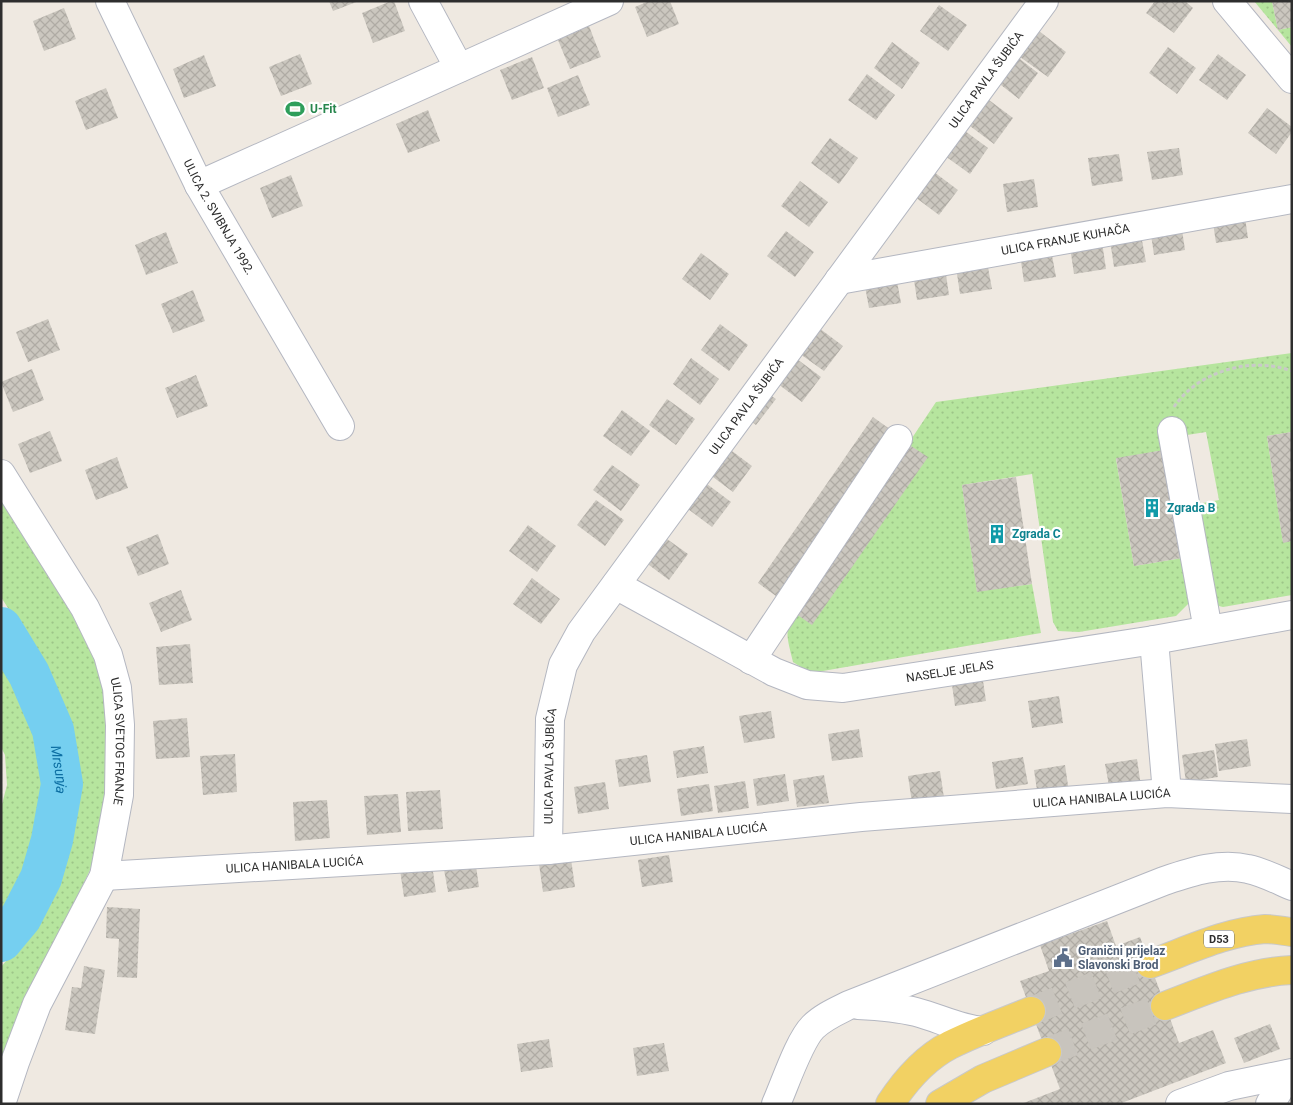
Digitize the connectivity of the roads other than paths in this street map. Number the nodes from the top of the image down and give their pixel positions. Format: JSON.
{"nodes":[{"id":1,"x":110,"y":1,"type":"edge"},
{"id":2,"x":423,"y":1,"type":"edge"},
{"id":3,"x":609,"y":1,"type":"edge"},
{"id":4,"x":1044,"y":1,"type":"edge"},
{"id":5,"x":1227,"y":1,"type":"edge"},
{"id":6,"x":459,"y":68,"type":"junction"},
{"id":7,"x":1292,"y":79,"type":"edge"},
{"id":8,"x":199,"y":185,"type":"junction"},
{"id":9,"x":1292,"y":199,"type":"edge"},
{"id":10,"x":839,"y":280,"type":"junction"},
{"id":11,"x":340,"y":426,"type":"dead end"},
{"id":12,"x":1172,"y":431,"type":"road end"},
{"id":13,"x":898,"y":439,"type":"dead end"},
{"id":14,"x":1,"y":474,"type":"edge"},
{"id":15,"x":616,"y":585,"type":"junction"},
{"id":16,"x":1292,"y":615,"type":"edge"},
{"id":17,"x":1208,"y":630,"type":"junction"},
{"id":18,"x":1154,"y":640,"type":"junction"},
{"id":19,"x":751,"y":660,"type":"junction"},
{"id":20,"x":1167,"y":793,"type":"junction"},
{"id":21,"x":1292,"y":799,"type":"edge"},
{"id":22,"x":548,"y":850,"type":"junction"},
{"id":23,"x":104,"y":876,"type":"junction"},
{"id":24,"x":1292,"y":886,"type":"edge"},
{"id":25,"x":1292,"y":932,"type":"edge"},
{"id":26,"x":1150,"y":964,"type":"tunnel mouth"},
{"id":27,"x":1292,"y":970,"type":"edge"},
{"id":28,"x":849,"y":1005,"type":"junction"},
{"id":29,"x":1165,"y":1006,"type":"tunnel mouth"},
{"id":30,"x":1031,"y":1011,"type":"tunnel mouth"},
{"id":31,"x":983,"y":1031,"type":"junction"},
{"id":32,"x":1047,"y":1052,"type":"tunnel mouth"},
{"id":33,"x":1290,"y":1073,"type":"edge"},
{"id":34,"x":1,"y":1104,"type":"edge"},
{"id":35,"x":776,"y":1104,"type":"edge"},
{"id":36,"x":890,"y":1104,"type":"edge"},
{"id":37,"x":940,"y":1104,"type":"edge"},
{"id":38,"x":1180,"y":1104,"type":"edge"},
{"id":39,"x":1270,"y":1104,"type":"edge"}],
"edges":[{"from":1,"to":8,"type":"street","name":"ULICA 2. SVIBNJA 1992."},
{"from":2,"to":6,"type":"street"},
{"from":3,"to":6,"type":"street"},
{"from":4,"to":10,"type":"street","name":"ULICA PAVLA ŠUBIĆA"},
{"from":5,"to":7,"type":"street"},
{"from":6,"to":8,"type":"street"},
{"from":8,"to":11,"type":"street","name":"ULICA 2. SVIBNJA 1992."},
{"from":9,"to":10,"type":"street","name":"ULICA FRANJE KUHAČA"},
{"from":10,"to":15,"type":"street","name":"ULICA PAVLA ŠUBIĆA"},
{"from":12,"to":17,"type":"street"},
{"from":13,"to":19,"type":"street"},
{"from":14,"to":23,"type":"street","name":"ULICA SVETOG FRANJE"},
{"from":15,"to":19,"type":"street","name":"NASELJE JELAS"},
{"from":15,"to":22,"type":"street","name":"ULICA PAVLA ŠUBIĆA"},
{"from":16,"to":17,"type":"street","name":"NASELJE JELAS"},
{"from":17,"to":18,"type":"street","name":"NASELJE JELAS"},
{"from":18,"to":19,"type":"street","name":"NASELJE JELAS"},
{"from":18,"to":20,"type":"street"},
{"from":20,"to":21,"type":"street","name":"ULICA HANIBALA LUCIĆA"},
{"from":20,"to":22,"type":"street","name":"ULICA HANIBALA LUCIĆA"},
{"from":22,"to":23,"type":"street","name":"ULICA HANIBALA LUCIĆA"},
{"from":23,"to":34,"type":"street","name":"ULICA SVETOG FRANJE"},
{"from":24,"to":28,"type":"street"},
{"from":25,"to":26,"type":"main road","number":"D53"},
{"from":27,"to":29,"type":"main road"},
{"from":28,"to":31,"type":"street"},
{"from":28,"to":35,"type":"street"},
{"from":30,"to":31,"type":"main road"},
{"from":31,"to":36,"type":"main road"},
{"from":32,"to":37,"type":"main road"},
{"from":33,"to":38,"type":"street"},
{"from":33,"to":39,"type":"street"}]}
